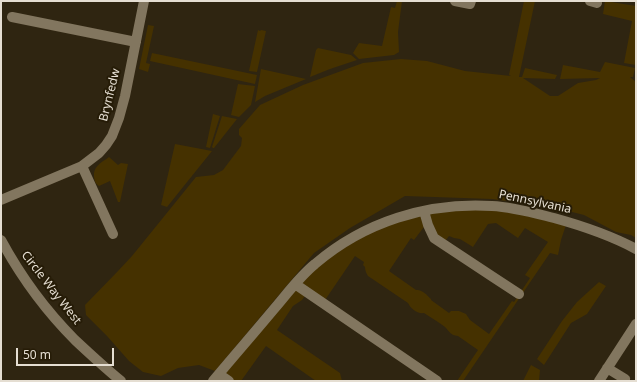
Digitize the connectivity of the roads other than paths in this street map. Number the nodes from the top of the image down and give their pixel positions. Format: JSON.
{"nodes":[{"id":1,"x":144,"y":1,"type":"edge"},
{"id":2,"x":455,"y":1,"type":"edge"},
{"id":3,"x":471,"y":1,"type":"edge"},
{"id":4,"x":12,"y":17,"type":"dead end"},
{"id":5,"x":136,"y":42,"type":"junction"},
{"id":6,"x":82,"y":166,"type":"junction"},
{"id":7,"x":1,"y":200,"type":"edge"},
{"id":8,"x":424,"y":211,"type":"junction"},
{"id":9,"x":113,"y":234,"type":"dead end"},
{"id":10,"x":1,"y":240,"type":"edge"},
{"id":11,"x":636,"y":250,"type":"edge"},
{"id":12,"x":295,"y":284,"type":"junction"},
{"id":13,"x":519,"y":294,"type":"dead end"},
{"id":14,"x":636,"y":324,"type":"edge"},
{"id":15,"x":608,"y":368,"type":"junction"},
{"id":16,"x":216,"y":378,"type":"edge"},
{"id":17,"x":121,"y":381,"type":"edge"},
{"id":18,"x":229,"y":381,"type":"edge"},
{"id":19,"x":437,"y":381,"type":"edge"},
{"id":20,"x":599,"y":381,"type":"edge"},
{"id":21,"x":624,"y":381,"type":"edge"}],
"edges":[{"from":1,"to":5,"type":"street","name":"Brynfedw"},
{"from":2,"to":3,"type":"street"},
{"from":4,"to":5,"type":"street"},
{"from":5,"to":6,"type":"street","name":"Brynfedw"},
{"from":6,"to":7,"type":"street","name":"Brynfedw"},
{"from":6,"to":9,"type":"street"},
{"from":8,"to":11,"type":"street","name":"Pennsylvania"},
{"from":8,"to":12,"type":"street","name":"Pennsylvania"},
{"from":8,"to":13,"type":"street"},
{"from":10,"to":17,"type":"street","name":"Circle Way West"},
{"from":12,"to":16,"type":"street","name":"Pennsylvania"},
{"from":12,"to":19,"type":"street"},
{"from":14,"to":15,"type":"street"},
{"from":15,"to":20,"type":"street"},
{"from":15,"to":21,"type":"street"},
{"from":16,"to":18,"type":"street","name":"Pennsylvania"}]}
